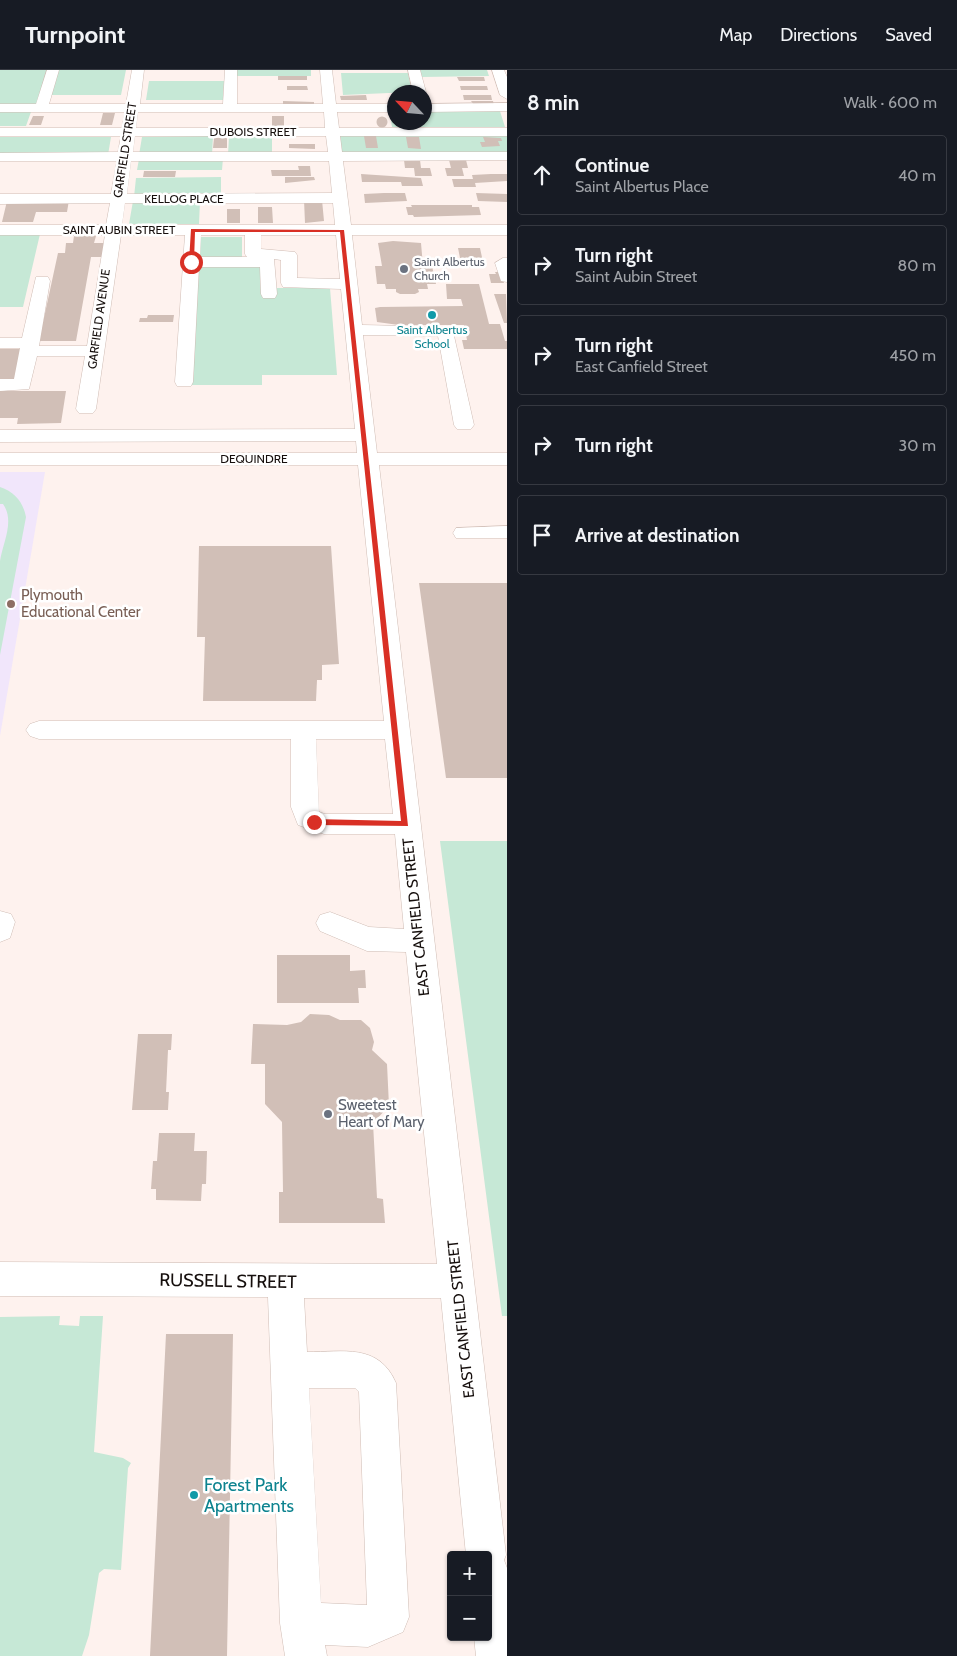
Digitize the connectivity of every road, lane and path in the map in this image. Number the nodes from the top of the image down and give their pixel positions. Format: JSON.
{"nodes":[{"id":1,"x":53,"y":70,"type":"edge"},
{"id":2,"x":138,"y":70,"type":"edge"},
{"id":3,"x":231,"y":70,"type":"edge"},
{"id":4,"x":326,"y":70,"type":"edge"},
{"id":5,"x":414,"y":70,"type":"edge"},
{"id":6,"x":498,"y":70,"type":"edge"},
{"id":7,"x":417,"y":85,"type":"edge"},
{"id":8,"x":507,"y":95,"type":"edge"},
{"id":9,"x":230,"y":107,"type":"junction"},
{"id":10,"x":0,"y":108,"type":"edge"},
{"id":11,"x":41,"y":108,"type":"junction"},
{"id":12,"x":132,"y":108,"type":"junction"},
{"id":13,"x":329,"y":108,"type":"junction"},
{"id":14,"x":387,"y":108,"type":"edge"},
{"id":15,"x":432,"y":108,"type":"edge"},
{"id":16,"x":507,"y":108,"type":"edge"},
{"id":17,"x":0,"y":132,"type":"edge"},
{"id":18,"x":128,"y":132,"type":"junction"},
{"id":19,"x":331,"y":132,"type":"junction"},
{"id":20,"x":507,"y":132,"type":"edge"},
{"id":21,"x":507,"y":156,"type":"edge"},
{"id":22,"x":0,"y":157,"type":"edge"},
{"id":23,"x":124,"y":157,"type":"junction"},
{"id":24,"x":230,"y":157,"type":"junction"},
{"id":25,"x":334,"y":157,"type":"junction"},
{"id":26,"x":228,"y":198,"type":"junction"},
{"id":27,"x":0,"y":199,"type":"edge"},
{"id":28,"x":117,"y":199,"type":"junction"},
{"id":29,"x":344,"y":208,"type":"junction"},
{"id":30,"x":0,"y":230,"type":"edge"},
{"id":31,"x":112,"y":230,"type":"junction"},
{"id":32,"x":193,"y":230,"type":"junction"},
{"id":33,"x":253,"y":230,"type":"junction"},
{"id":34,"x":342,"y":230,"type":"junction"},
{"id":35,"x":507,"y":230,"type":"edge"},
{"id":36,"x":191,"y":262,"type":"junction"},
{"id":37,"x":507,"y":263,"type":"edge"},
{"id":38,"x":507,"y":277,"type":"edge"},
{"id":39,"x":42,"y":281,"type":"dead end"},
{"id":40,"x":348,"y":284,"type":"junction"},
{"id":41,"x":269,"y":294,"type":"dead end"},
{"id":42,"x":353,"y":330,"type":"junction"},
{"id":43,"x":0,"y":343,"type":"edge"},
{"id":44,"x":29,"y":347,"type":"junction"},
{"id":45,"x":94,"y":351,"type":"junction"},
{"id":46,"x":184,"y":382,"type":"dead end"},
{"id":47,"x":0,"y":385,"type":"edge"},
{"id":48,"x":86,"y":408,"type":"dead end"},
{"id":49,"x":464,"y":425,"type":"dead end"},
{"id":50,"x":2,"y":426,"type":"edge"},
{"id":51,"x":366,"y":447,"type":"junction"},
{"id":52,"x":0,"y":459,"type":"edge"},
{"id":53,"x":507,"y":459,"type":"edge"},
{"id":54,"x":507,"y":532,"type":"edge"},
{"id":55,"x":464,"y":533,"type":"dead end"},
{"id":56,"x":39,"y":730,"type":"dead end"},
{"id":57,"x":303,"y":730,"type":"junction"},
{"id":58,"x":396,"y":730,"type":"junction"},
{"id":59,"x":406,"y":824,"type":"junction"},
{"id":60,"x":330,"y":923,"type":"dead end"},
{"id":61,"x":419,"y":941,"type":"junction"},
{"id":62,"x":0,"y":1279,"type":"edge"},
{"id":63,"x":456,"y":1281,"type":"junction"},
{"id":64,"x":285,"y":1282,"type":"junction"},
{"id":65,"x":290,"y":1370,"type":"junction"},
{"id":66,"x":486,"y":1551,"type":"edge"},
{"id":67,"x":491,"y":1596,"type":"edge"},
{"id":68,"x":304,"y":1640,"type":"edge"},
{"id":69,"x":498,"y":1656,"type":"edge"}],
"edges":[{"from":1,"to":11,"type":"street"},
{"from":2,"to":12,"type":"street","name":"GARFIELD STREET"},
{"from":3,"to":9,"type":"street"},
{"from":4,"to":13,"type":"street","name":"EAST CANFIELD STREET"},
{"from":5,"to":7,"type":"street"},
{"from":6,"to":8,"type":"street"},
{"from":9,"to":12,"type":"street"},
{"from":9,"to":13,"type":"street"},
{"from":10,"to":11,"type":"street"},
{"from":11,"to":12,"type":"street"},
{"from":12,"to":18,"type":"street","name":"GARFIELD STREET"},
{"from":13,"to":14,"type":"street"},
{"from":13,"to":19,"type":"street","name":"EAST CANFIELD STREET"},
{"from":15,"to":16,"type":"street"},
{"from":17,"to":18,"type":"street","name":"DUBOIS STREET"},
{"from":18,"to":19,"type":"street","name":"DUBOIS STREET"},
{"from":18,"to":23,"type":"street","name":"GARFIELD STREET"},
{"from":19,"to":20,"type":"street","name":"DUBOIS STREET"},
{"from":19,"to":25,"type":"street","name":"EAST CANFIELD STREET"},
{"from":21,"to":25,"type":"street"},
{"from":22,"to":23,"type":"street"},
{"from":23,"to":24,"type":"street"},
{"from":23,"to":28,"type":"street","name":"GARFIELD STREET"},
{"from":24,"to":25,"type":"street"},
{"from":24,"to":26,"type":"street"},
{"from":25,"to":29,"type":"street","name":"EAST CANFIELD STREET"},
{"from":26,"to":28,"type":"street","name":"KELLOG PLACE"},
{"from":26,"to":29,"type":"street","name":"KELLOG PLACE"},
{"from":27,"to":28,"type":"street","name":"KELLOG PLACE"},
{"from":28,"to":31,"type":"street","name":"GARFIELD STREET"},
{"from":29,"to":34,"type":"street","name":"EAST CANFIELD STREET"},
{"from":30,"to":31,"type":"street","name":"SAINT AUBIN STREET"},
{"from":31,"to":32,"type":"street","name":"SAINT AUBIN STREET"},
{"from":31,"to":45,"type":"street","name":"GARFIELD AVENUE"},
{"from":32,"to":33,"type":"street","name":"SAINT AUBIN STREET"},
{"from":32,"to":36,"type":"street"},
{"from":33,"to":34,"type":"street","name":"SAINT AUBIN STREET"},
{"from":33,"to":40,"type":"street"},
{"from":34,"to":35,"type":"street","name":"SAINT AUBIN STREET"},
{"from":34,"to":40,"type":"street","name":"EAST CANFIELD STREET"},
{"from":36,"to":41,"type":"street"},
{"from":36,"to":46,"type":"street"},
{"from":37,"to":38,"type":"street"},
{"from":39,"to":44,"type":"street"},
{"from":40,"to":42,"type":"street","name":"EAST CANFIELD STREET"},
{"from":42,"to":49,"type":"street"},
{"from":42,"to":51,"type":"street","name":"EAST CANFIELD STREET"},
{"from":43,"to":44,"type":"street"},
{"from":44,"to":45,"type":"street"},
{"from":44,"to":47,"type":"street"},
{"from":45,"to":48,"type":"street","name":"GARFIELD AVENUE"},
{"from":50,"to":51,"type":"street"},
{"from":51,"to":52,"type":"street","name":"DEQUINDRE"},
{"from":51,"to":53,"type":"street","name":"DEQUINDRE"},
{"from":51,"to":58,"type":"street","name":"EAST CANFIELD STREET"},
{"from":54,"to":55,"type":"street"},
{"from":56,"to":57,"type":"street"},
{"from":57,"to":58,"type":"street"},
{"from":57,"to":59,"type":"street"},
{"from":58,"to":59,"type":"street","name":"EAST CANFIELD STREET"},
{"from":59,"to":61,"type":"street","name":"EAST CANFIELD STREET"},
{"from":60,"to":61,"type":"street"},
{"from":61,"to":63,"type":"street","name":"EAST CANFIELD STREET"},
{"from":62,"to":64,"type":"street","name":"RUSSELL STREET"},
{"from":63,"to":64,"type":"street","name":"RUSSELL STREET"},
{"from":63,"to":66,"type":"street","name":"EAST CANFIELD STREET"},
{"from":64,"to":65,"type":"street"},
{"from":65,"to":68,"type":"street"},
{"from":65,"to":68,"type":"street"},
{"from":67,"to":69,"type":"street"}]}
